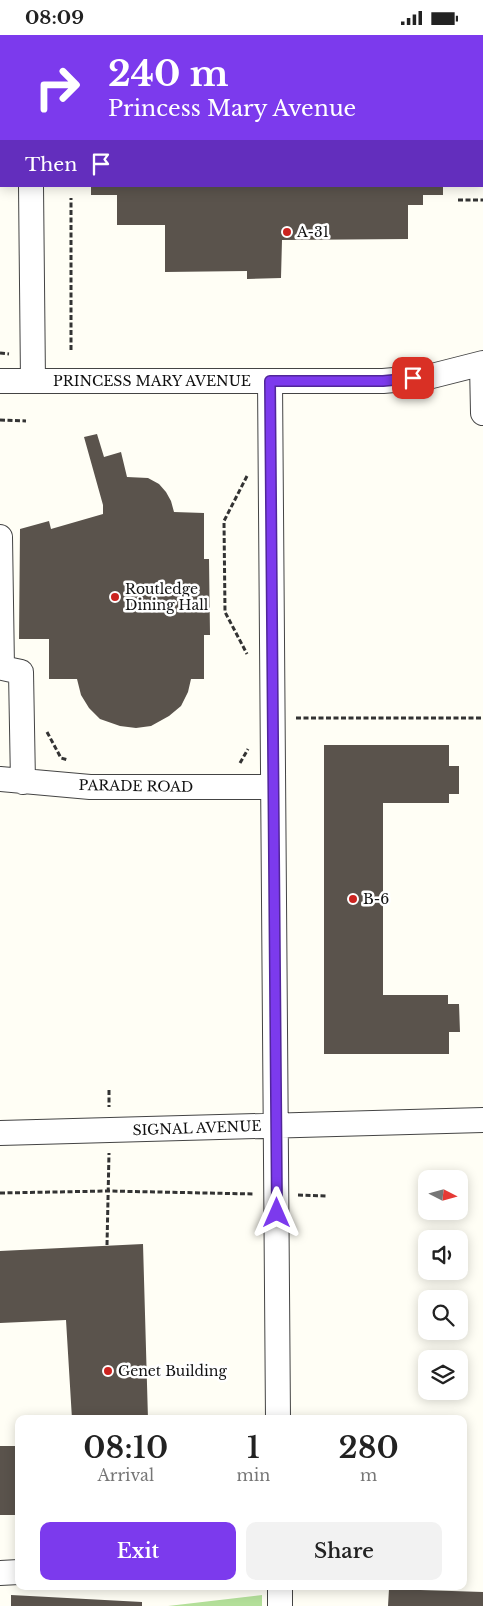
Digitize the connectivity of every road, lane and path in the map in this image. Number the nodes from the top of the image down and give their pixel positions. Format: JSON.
{"nodes":[{"id":1,"x":31,"y":187,"type":"edge"},
{"id":2,"x":71,"y":198,"type":"dead end"},
{"id":3,"x":458,"y":200,"type":"dead end"},
{"id":4,"x":483,"y":200,"type":"edge"},
{"id":5,"x":71,"y":350,"type":"dead end"},
{"id":6,"x":483,"y":364,"type":"edge"},
{"id":7,"x":0,"y":381,"type":"edge"},
{"id":8,"x":34,"y":381,"type":"junction"},
{"id":9,"x":270,"y":381,"type":"junction"},
{"id":10,"x":483,"y":413,"type":"edge"},
{"id":11,"x":0,"y":420,"type":"edge"},
{"id":12,"x":26,"y":421,"type":"dead end"},
{"id":13,"x":247,"y":475,"type":"dead end"},
{"id":14,"x":0,"y":537,"type":"edge"},
{"id":15,"x":249,"y":657,"type":"dead end"},
{"id":16,"x":272,"y":718,"type":"junction"},
{"id":17,"x":481,"y":718,"type":"dead end"},
{"id":18,"x":44,"y":727,"type":"dead end"},
{"id":19,"x":249,"y":748,"type":"dead end"},
{"id":20,"x":76,"y":764,"type":"dead end"},
{"id":21,"x":238,"y":766,"type":"dead end"},
{"id":22,"x":11,"y":781,"type":"edge"},
{"id":23,"x":273,"y":787,"type":"junction"},
{"id":24,"x":109,"y":1090,"type":"dead end"},
{"id":25,"x":483,"y":1120,"type":"edge"},
{"id":26,"x":276,"y":1125,"type":"junction"},
{"id":27,"x":109,"y":1130,"type":"junction"},
{"id":28,"x":0,"y":1133,"type":"edge"},
{"id":29,"x":109,"y":1191,"type":"junction"},
{"id":30,"x":0,"y":1193,"type":"edge"},
{"id":31,"x":276,"y":1194,"type":"junction"},
{"id":32,"x":327,"y":1196,"type":"dead end"},
{"id":33,"x":108,"y":1245,"type":"dead end"},
{"id":34,"x":278,"y":1415,"type":"edge"},
{"id":35,"x":15,"y":1572,"type":"edge"},
{"id":36,"x":0,"y":1573,"type":"edge"},
{"id":37,"x":280,"y":1590,"type":"edge"},
{"id":38,"x":280,"y":1606,"type":"edge"}],
"edges":[{"from":1,"to":8,"type":"street"},
{"from":2,"to":5,"type":"path"},
{"from":3,"to":4,"type":"path"},
{"from":6,"to":9,"type":"street","name":"PRINCESS MARY AVENUE"},
{"from":6,"to":10,"type":"street"},
{"from":7,"to":8,"type":"street","name":"PRINCESS MARY AVENUE"},
{"from":8,"to":9,"type":"street","name":"PRINCESS MARY AVENUE"},
{"from":9,"to":16,"type":"street"},
{"from":11,"to":12,"type":"path"},
{"from":13,"to":15,"type":"path"},
{"from":14,"to":22,"type":"street"},
{"from":16,"to":17,"type":"path"},
{"from":16,"to":23,"type":"street"},
{"from":18,"to":20,"type":"path"},
{"from":19,"to":21,"type":"path"},
{"from":22,"to":23,"type":"street","name":"PARADE ROAD"},
{"from":23,"to":26,"type":"street"},
{"from":24,"to":27,"type":"path"},
{"from":25,"to":26,"type":"street","name":"SIGNAL AVENUE"},
{"from":26,"to":27,"type":"street","name":"SIGNAL AVENUE"},
{"from":26,"to":31,"type":"street"},
{"from":27,"to":28,"type":"street","name":"SIGNAL AVENUE"},
{"from":27,"to":29,"type":"path"},
{"from":29,"to":30,"type":"path"},
{"from":29,"to":31,"type":"path"},
{"from":29,"to":33,"type":"path"},
{"from":31,"to":32,"type":"path"},
{"from":31,"to":34,"type":"street"},
{"from":35,"to":36,"type":"street"},
{"from":37,"to":38,"type":"street"}]}
